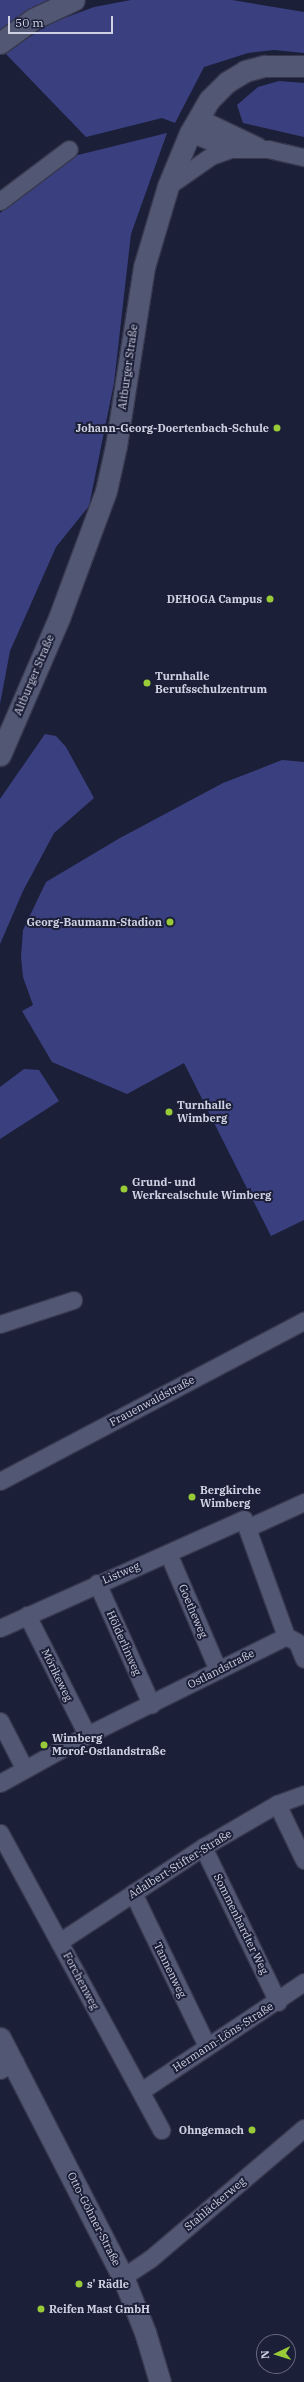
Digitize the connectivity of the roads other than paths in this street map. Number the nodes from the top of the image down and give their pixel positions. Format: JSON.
{"nodes":[{"id":1,"x":74,"y":0,"type":"edge"},
{"id":2,"x":0,"y":43,"type":"edge"},
{"id":3,"x":304,"y":66,"type":"edge"},
{"id":4,"x":194,"y":125,"type":"junction"},
{"id":5,"x":69,"y":149,"type":"dead end"},
{"id":6,"x":230,"y":149,"type":"junction"},
{"id":7,"x":268,"y":149,"type":"junction"},
{"id":8,"x":304,"y":157,"type":"edge"},
{"id":9,"x":168,"y":186,"type":"junction"},
{"id":10,"x":0,"y":201,"type":"edge"},
{"id":11,"x":0,"y":755,"type":"edge"},
{"id":12,"x":73,"y":1300,"type":"dead end"},
{"id":13,"x":304,"y":1321,"type":"edge"},
{"id":14,"x":0,"y":1324,"type":"edge"},
{"id":15,"x":0,"y":1482,"type":"edge"},
{"id":16,"x":304,"y":1502,"type":"edge"},
{"id":17,"x":244,"y":1519,"type":"dead end"},
{"id":18,"x":168,"y":1553,"type":"junction"},
{"id":19,"x":97,"y":1583,"type":"junction"},
{"id":20,"x":27,"y":1615,"type":"junction"},
{"id":21,"x":0,"y":1628,"type":"edge"},
{"id":22,"x":286,"y":1636,"type":"junction"},
{"id":23,"x":304,"y":1659,"type":"edge"},
{"id":24,"x":218,"y":1670,"type":"junction"},
{"id":25,"x":151,"y":1704,"type":"junction"},
{"id":26,"x":0,"y":1721,"type":"edge"},
{"id":27,"x":87,"y":1735,"type":"junction"},
{"id":28,"x":24,"y":1768,"type":"junction"},
{"id":29,"x":0,"y":1783,"type":"edge"},
{"id":30,"x":304,"y":1794,"type":"edge"},
{"id":31,"x":277,"y":1804,"type":"junction"},
{"id":32,"x":0,"y":1832,"type":"edge"},
{"id":33,"x":203,"y":1847,"type":"junction"},
{"id":34,"x":304,"y":1860,"type":"edge"},
{"id":35,"x":133,"y":1893,"type":"junction"},
{"id":36,"x":59,"y":1942,"type":"junction"},
{"id":37,"x":304,"y":1982,"type":"edge"},
{"id":38,"x":278,"y":2002,"type":"junction"},
{"id":39,"x":0,"y":2038,"type":"edge"},
{"id":40,"x":207,"y":2046,"type":"junction"},
{"id":41,"x":7,"y":2066,"type":"edge"},
{"id":42,"x":142,"y":2091,"type":"junction"},
{"id":43,"x":304,"y":2128,"type":"edge"},
{"id":44,"x":161,"y":2130,"type":"dead end"},
{"id":45,"x":123,"y":2277,"type":"junction"},
{"id":46,"x":160,"y":2382,"type":"edge"}],
"edges":[{"from":1,"to":2,"type":"street"},
{"from":3,"to":4,"type":"street","name":"Altburger Straße"},
{"from":4,"to":6,"type":"street"},
{"from":4,"to":7,"type":"street"},
{"from":4,"to":9,"type":"street","name":"Altburger Straße"},
{"from":5,"to":10,"type":"street"},
{"from":6,"to":7,"type":"street"},
{"from":6,"to":9,"type":"street"},
{"from":7,"to":8,"type":"street"},
{"from":9,"to":11,"type":"street","name":"Altburger Straße"},
{"from":12,"to":14,"type":"street"},
{"from":13,"to":15,"type":"street","name":"Frauenwaldstraße"},
{"from":16,"to":22,"type":"street"},
{"from":17,"to":18,"type":"street","name":"Listweg"},
{"from":18,"to":19,"type":"street","name":"Listweg"},
{"from":18,"to":24,"type":"street","name":"Goetheweg"},
{"from":19,"to":20,"type":"street","name":"Listweg"},
{"from":19,"to":25,"type":"street","name":"Hölderlinweg"},
{"from":20,"to":21,"type":"street","name":"Listweg"},
{"from":20,"to":27,"type":"street","name":"Mörikeweg"},
{"from":22,"to":23,"type":"street"},
{"from":22,"to":24,"type":"street","name":"Ostlandstraße"},
{"from":24,"to":25,"type":"street","name":"Ostlandstraße"},
{"from":25,"to":27,"type":"street","name":"Ostlandstraße"},
{"from":26,"to":28,"type":"street"},
{"from":27,"to":28,"type":"street","name":"Ostlandstraße"},
{"from":28,"to":29,"type":"street","name":"Ostlandstraße"},
{"from":30,"to":31,"type":"street","name":"Adalbert-Stifter-Straße"},
{"from":31,"to":33,"type":"street","name":"Adalbert-Stifter-Straße"},
{"from":31,"to":34,"type":"street"},
{"from":32,"to":36,"type":"street","name":"Forchenweg"},
{"from":33,"to":35,"type":"street","name":"Adalbert-Stifter-Straße"},
{"from":33,"to":38,"type":"street","name":"Sommenhardter Weg"},
{"from":35,"to":36,"type":"street","name":"Adalbert-Stifter-Straße"},
{"from":35,"to":40,"type":"street","name":"Tannenweg"},
{"from":36,"to":42,"type":"street","name":"Forchenweg"},
{"from":37,"to":38,"type":"street","name":"Hermann-Löns-Straße"},
{"from":38,"to":40,"type":"street","name":"Hermann-Löns-Straße"},
{"from":39,"to":41,"type":"street","name":"Otto-Göhner-Straße"},
{"from":40,"to":42,"type":"street","name":"Hermann-Löns-Straße"},
{"from":41,"to":45,"type":"street","name":"Otto-Göhner-Straße"},
{"from":42,"to":44,"type":"street","name":"Forchenweg"},
{"from":43,"to":45,"type":"street","name":"Stahläckerweg"},
{"from":45,"to":46,"type":"street","name":"Otto-Göhner-Straße"}]}
